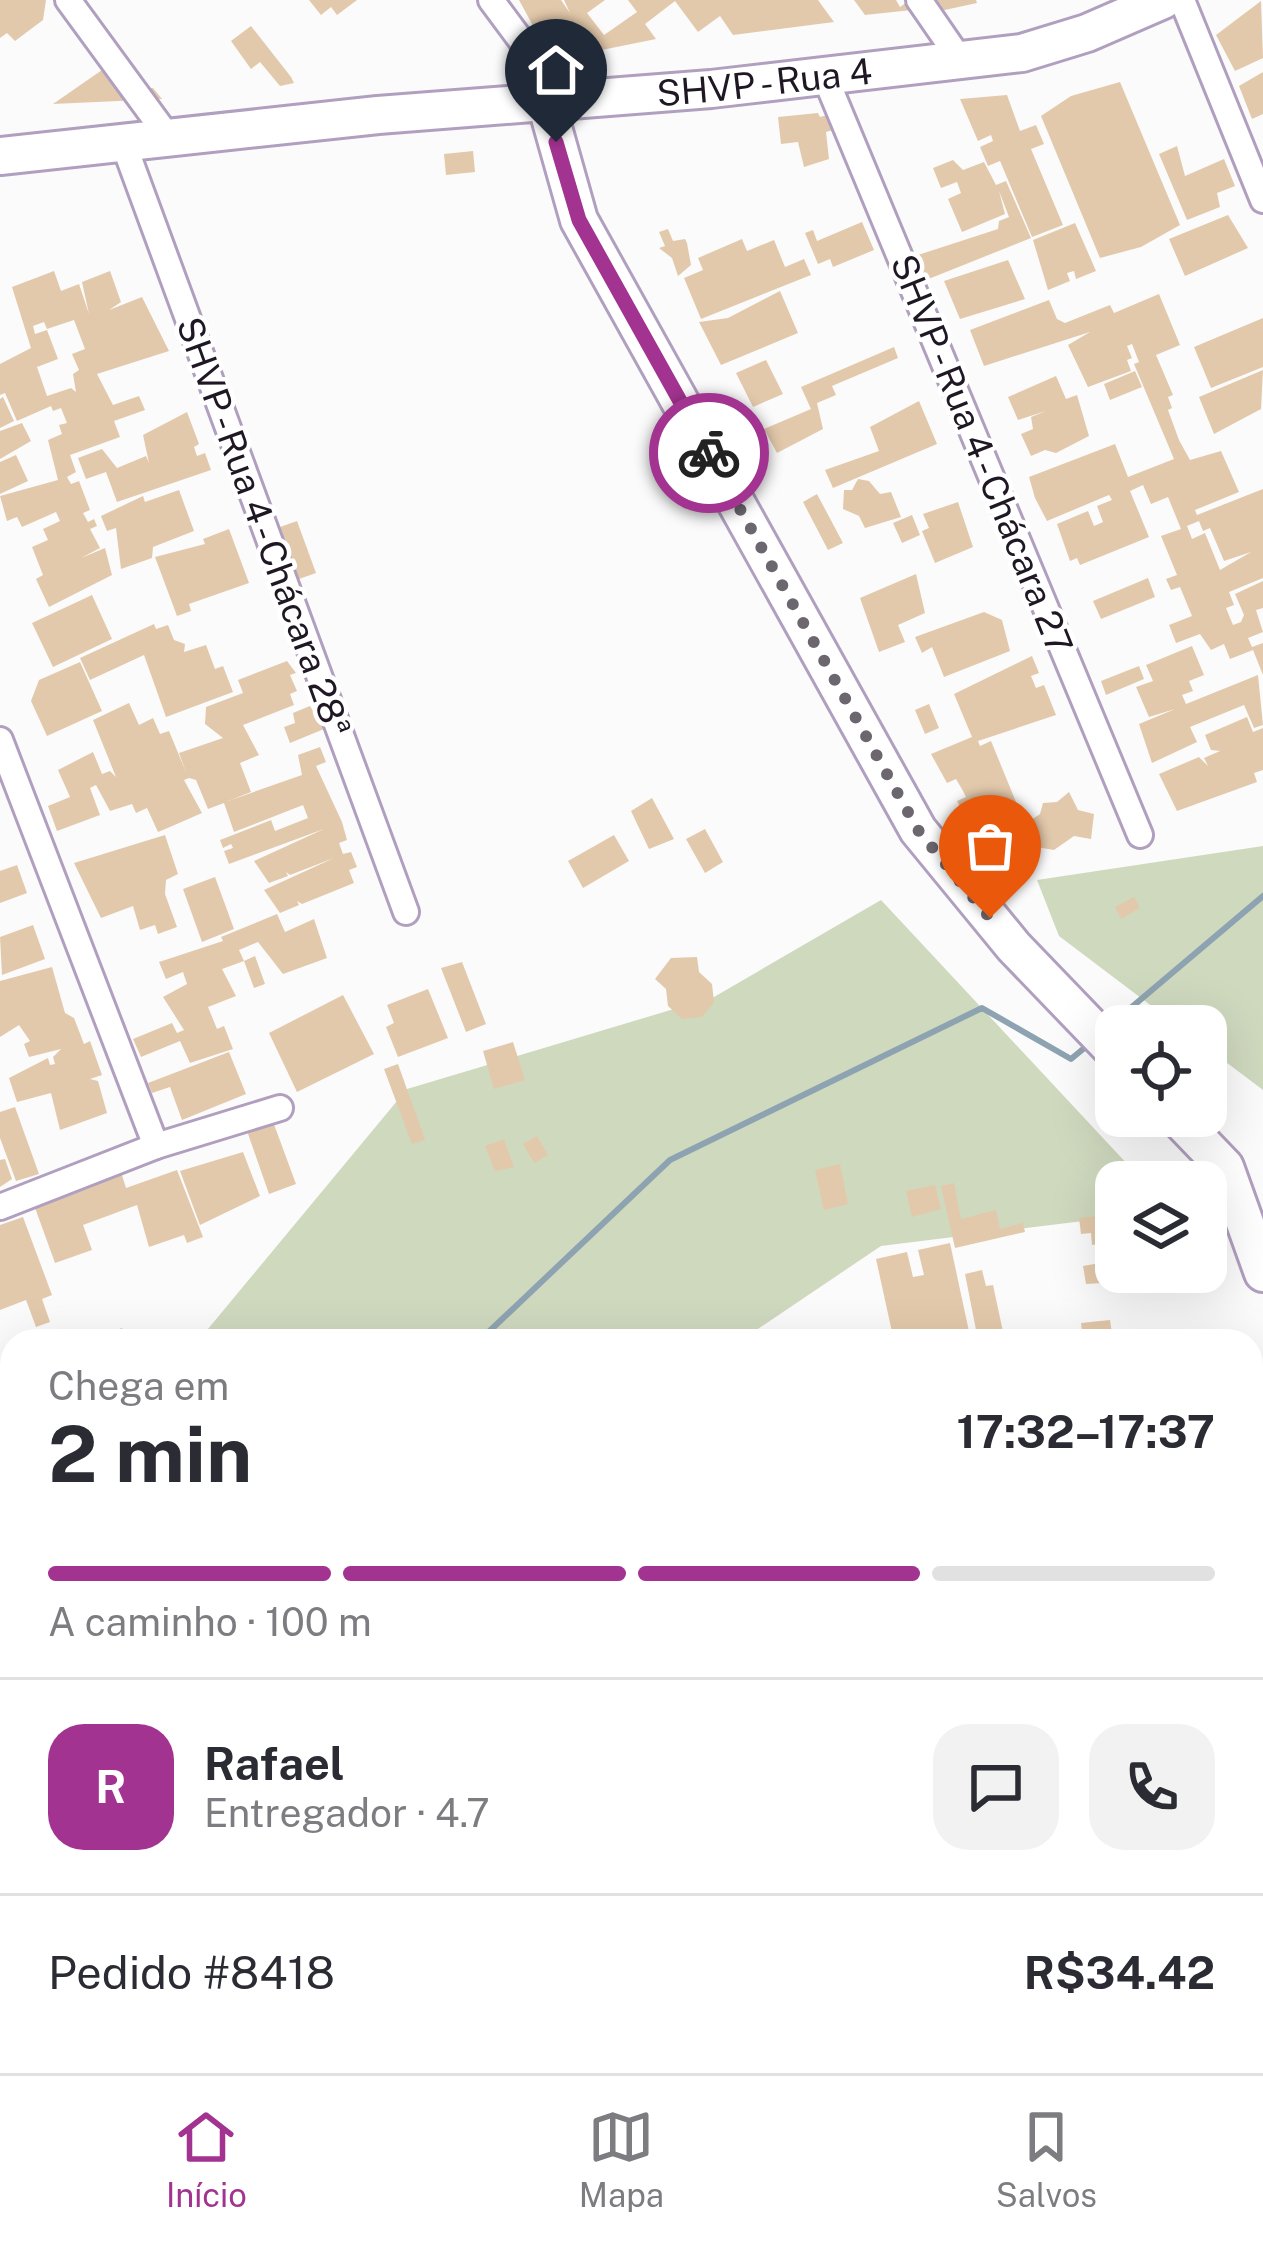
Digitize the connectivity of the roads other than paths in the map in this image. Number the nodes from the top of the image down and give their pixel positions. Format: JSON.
{"nodes":[{"id":1,"x":68,"y":0,"type":"edge"},
{"id":2,"x":491,"y":0,"type":"edge"},
{"id":3,"x":920,"y":0,"type":"edge"},
{"id":4,"x":1162,"y":0,"type":"edge"},
{"id":5,"x":1181,"y":0,"type":"edge"},
{"id":6,"x":961,"y":61,"type":"junction"},
{"id":7,"x":824,"y":72,"type":"junction"},
{"id":8,"x":556,"y":102,"type":"junction"},
{"id":9,"x":169,"y":138,"type":"junction"},
{"id":10,"x":123,"y":142,"type":"junction"},
{"id":11,"x":0,"y":156,"type":"edge"},
{"id":12,"x":1263,"y":200,"type":"edge"},
{"id":13,"x":0,"y":740,"type":"edge"},
{"id":14,"x":1140,"y":835,"type":"dead end"},
{"id":15,"x":406,"y":912,"type":"dead end"},
{"id":16,"x":1095,"y":1031,"type":"edge"},
{"id":17,"x":280,"y":1108,"type":"dead end"},
{"id":18,"x":1196,"y":1137,"type":"edge"},
{"id":19,"x":156,"y":1146,"type":"junction"},
{"id":20,"x":0,"y":1207,"type":"edge"},
{"id":21,"x":1263,"y":1273,"type":"edge"}],
"edges":[{"from":1,"to":9,"type":"street"},
{"from":2,"to":8,"type":"street"},
{"from":3,"to":6,"type":"street"},
{"from":4,"to":6,"type":"street","name":"SHVP - Rua 4"},
{"from":5,"to":12,"type":"street"},
{"from":6,"to":7,"type":"street","name":"SHVP - Rua 4"},
{"from":7,"to":8,"type":"street","name":"SHVP - Rua 4"},
{"from":7,"to":14,"type":"street","name":"SHVP - Rua 4 - Chácara 27"},
{"from":8,"to":9,"type":"street","name":"SHVP - Rua 4"},
{"from":8,"to":16,"type":"street"},
{"from":9,"to":10,"type":"street","name":"SHVP - Rua 4"},
{"from":10,"to":11,"type":"street","name":"SHVP - Rua 4"},
{"from":10,"to":15,"type":"street","name":"SHVP - Rua 4 - Chácara 28ª"},
{"from":13,"to":19,"type":"street"},
{"from":17,"to":19,"type":"street"},
{"from":18,"to":21,"type":"street"},
{"from":19,"to":20,"type":"street"}]}
